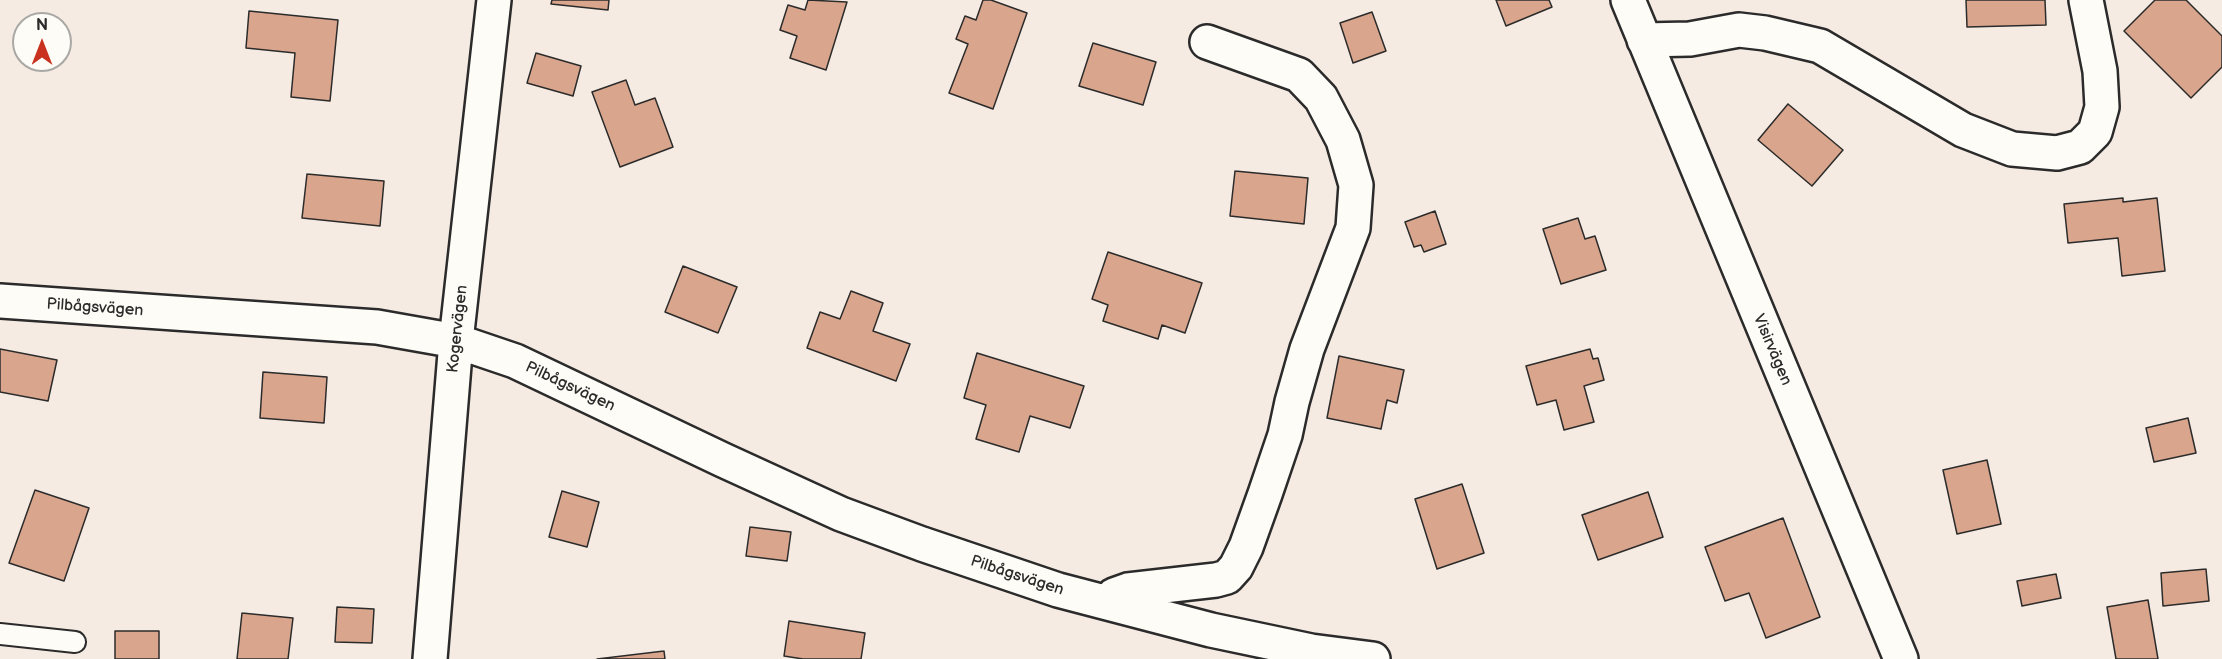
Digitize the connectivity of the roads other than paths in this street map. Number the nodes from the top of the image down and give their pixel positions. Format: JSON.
{"nodes":[{"id":1,"x":494,"y":0,"type":"edge"},
{"id":2,"x":1628,"y":0,"type":"edge"},
{"id":3,"x":2086,"y":0,"type":"edge"},
{"id":4,"x":1644,"y":40,"type":"junction"},
{"id":5,"x":1207,"y":42,"type":"dead end"},
{"id":6,"x":0,"y":301,"type":"edge"},
{"id":7,"x":456,"y":341,"type":"junction"},
{"id":8,"x":1108,"y":603,"type":"junction"},
{"id":9,"x":0,"y":634,"type":"edge"},
{"id":10,"x":75,"y":642,"type":"dead end"},
{"id":11,"x":430,"y":659,"type":"edge"},
{"id":12,"x":1373,"y":659,"type":"edge"},
{"id":13,"x":1901,"y":659,"type":"edge"}],
"edges":[{"from":1,"to":7,"type":"street","name":"Kogervägen"},
{"from":2,"to":4,"type":"street","name":"Visirvägen"},
{"from":3,"to":4,"type":"street"},
{"from":4,"to":13,"type":"street","name":"Visirvägen"},
{"from":5,"to":8,"type":"street"},
{"from":6,"to":7,"type":"street","name":"Pilbågsvägen"},
{"from":7,"to":8,"type":"street","name":"Pilbågsvägen"},
{"from":7,"to":11,"type":"street","name":"Kogervägen"},
{"from":8,"to":12,"type":"street","name":"Pilbågsvägen"},
{"from":9,"to":10,"type":"lane"}]}
